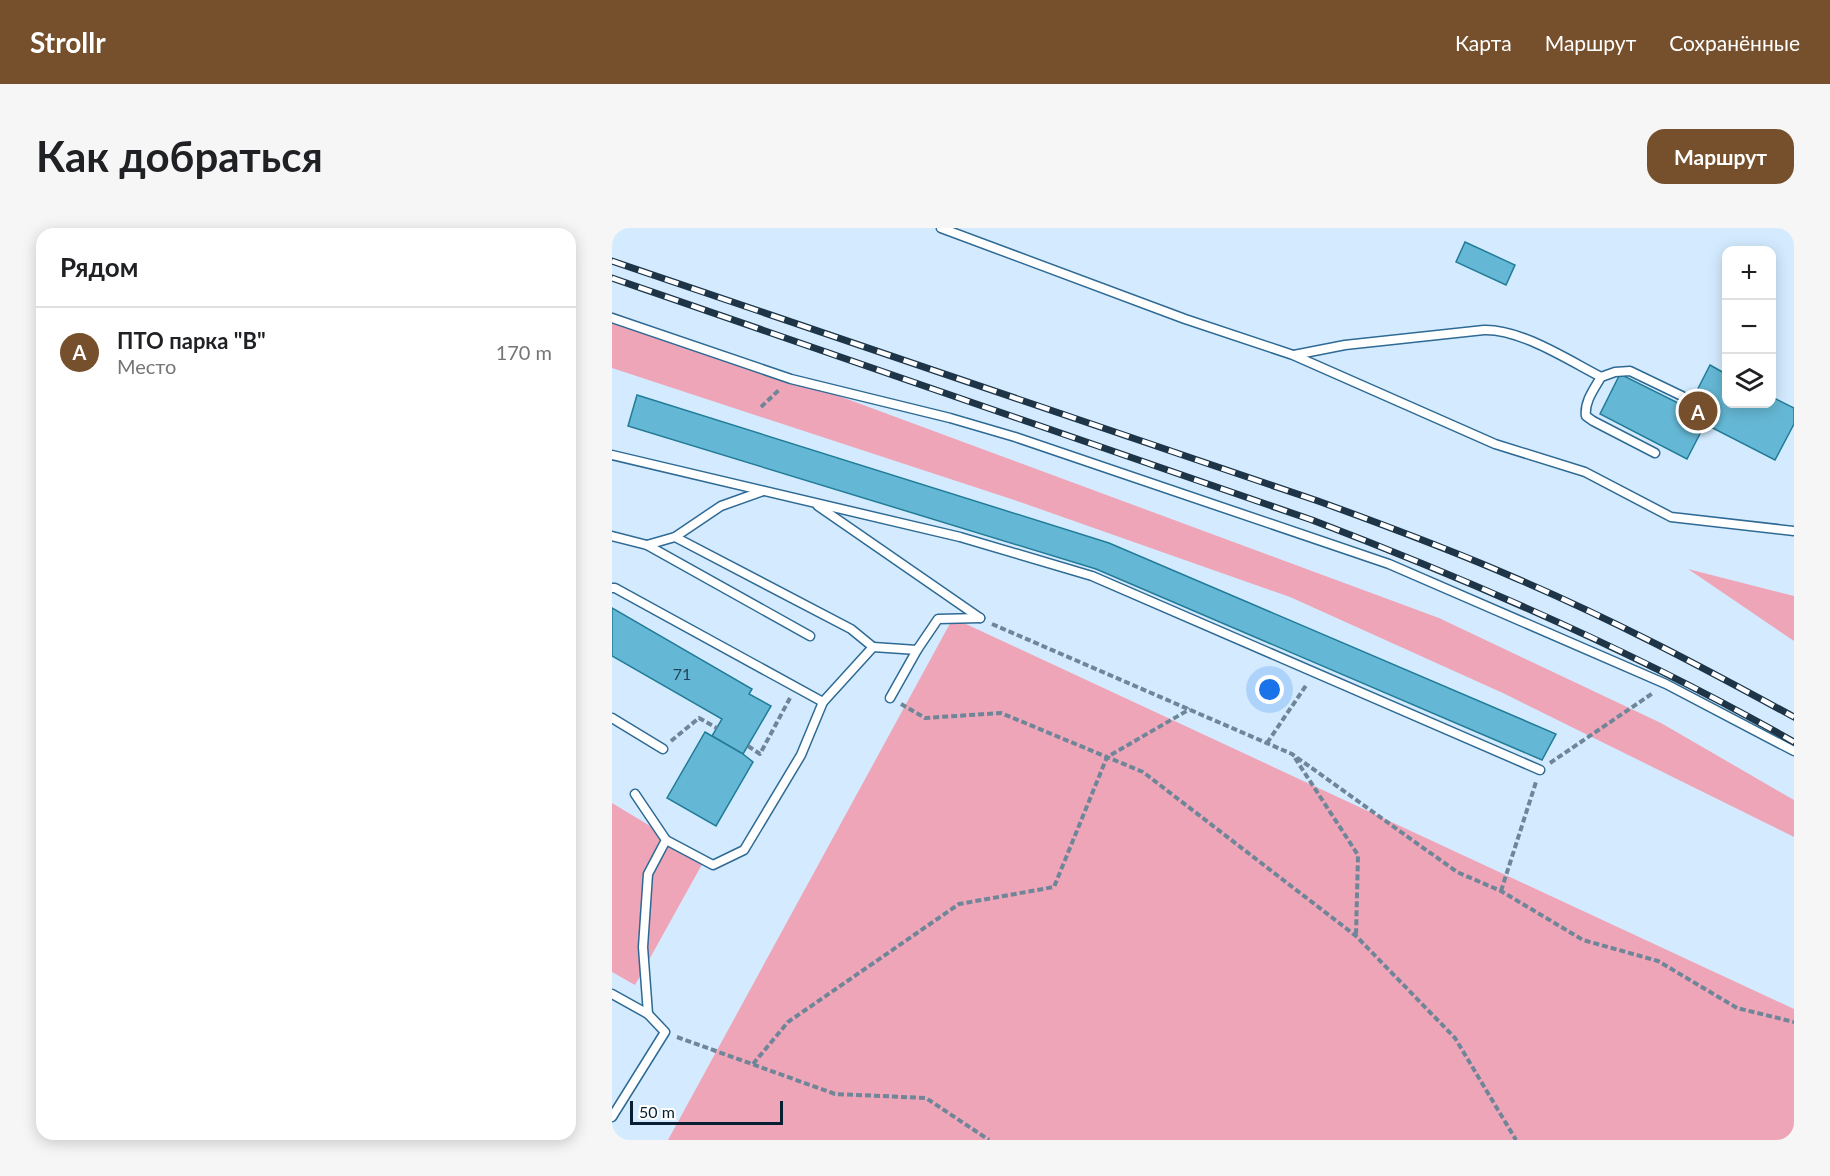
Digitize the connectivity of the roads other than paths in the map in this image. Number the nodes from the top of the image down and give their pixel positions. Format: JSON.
{"nodes":[{"id":1,"x":941,"y":228,"type":"edge"},
{"id":2,"x":612,"y":318,"type":"edge"},
{"id":3,"x":1293,"y":355,"type":"junction"},
{"id":4,"x":1600,"y":377,"type":"junction"},
{"id":5,"x":1682,"y":396,"type":"dead end"},
{"id":6,"x":1655,"y":453,"type":"dead end"},
{"id":7,"x":612,"y":455,"type":"edge"},
{"id":8,"x":763,"y":491,"type":"junction"},
{"id":9,"x":813,"y":503,"type":"junction"},
{"id":10,"x":1794,"y":531,"type":"edge"},
{"id":11,"x":612,"y":536,"type":"edge"},
{"id":12,"x":675,"y":537,"type":"junction"},
{"id":13,"x":647,"y":545,"type":"junction"},
{"id":14,"x":612,"y":588,"type":"edge"},
{"id":15,"x":810,"y":636,"type":"dead end"},
{"id":16,"x":873,"y":646,"type":"junction"},
{"id":17,"x":917,"y":650,"type":"junction"},
{"id":18,"x":890,"y":698,"type":"road end"},
{"id":19,"x":823,"y":702,"type":"junction"},
{"id":20,"x":612,"y":718,"type":"edge"},
{"id":21,"x":663,"y":749,"type":"road end"},
{"id":22,"x":1794,"y":751,"type":"edge"},
{"id":23,"x":1540,"y":770,"type":"road end"},
{"id":24,"x":635,"y":795,"type":"dead end"},
{"id":25,"x":666,"y":840,"type":"junction"},
{"id":26,"x":612,"y":994,"type":"edge"},
{"id":27,"x":648,"y":1014,"type":"junction"},
{"id":28,"x":612,"y":1117,"type":"edge"}],
"edges":[{"from":1,"to":3,"type":"lane"},
{"from":2,"to":22,"type":"lane"},
{"from":3,"to":4,"type":"lane"},
{"from":3,"to":10,"type":"lane"},
{"from":4,"to":5,"type":"lane"},
{"from":4,"to":6,"type":"lane"},
{"from":7,"to":8,"type":"lane"},
{"from":8,"to":9,"type":"lane"},
{"from":8,"to":12,"type":"lane"},
{"from":9,"to":17,"type":"lane"},
{"from":9,"to":23,"type":"lane"},
{"from":11,"to":13,"type":"lane"},
{"from":12,"to":13,"type":"lane"},
{"from":12,"to":16,"type":"lane"},
{"from":13,"to":15,"type":"lane"},
{"from":14,"to":19,"type":"lane"},
{"from":16,"to":17,"type":"lane"},
{"from":16,"to":19,"type":"lane"},
{"from":17,"to":18,"type":"lane"},
{"from":19,"to":25,"type":"lane"},
{"from":20,"to":21,"type":"lane"},
{"from":24,"to":25,"type":"lane"},
{"from":25,"to":27,"type":"lane"},
{"from":26,"to":27,"type":"lane"},
{"from":27,"to":28,"type":"lane"}]}
